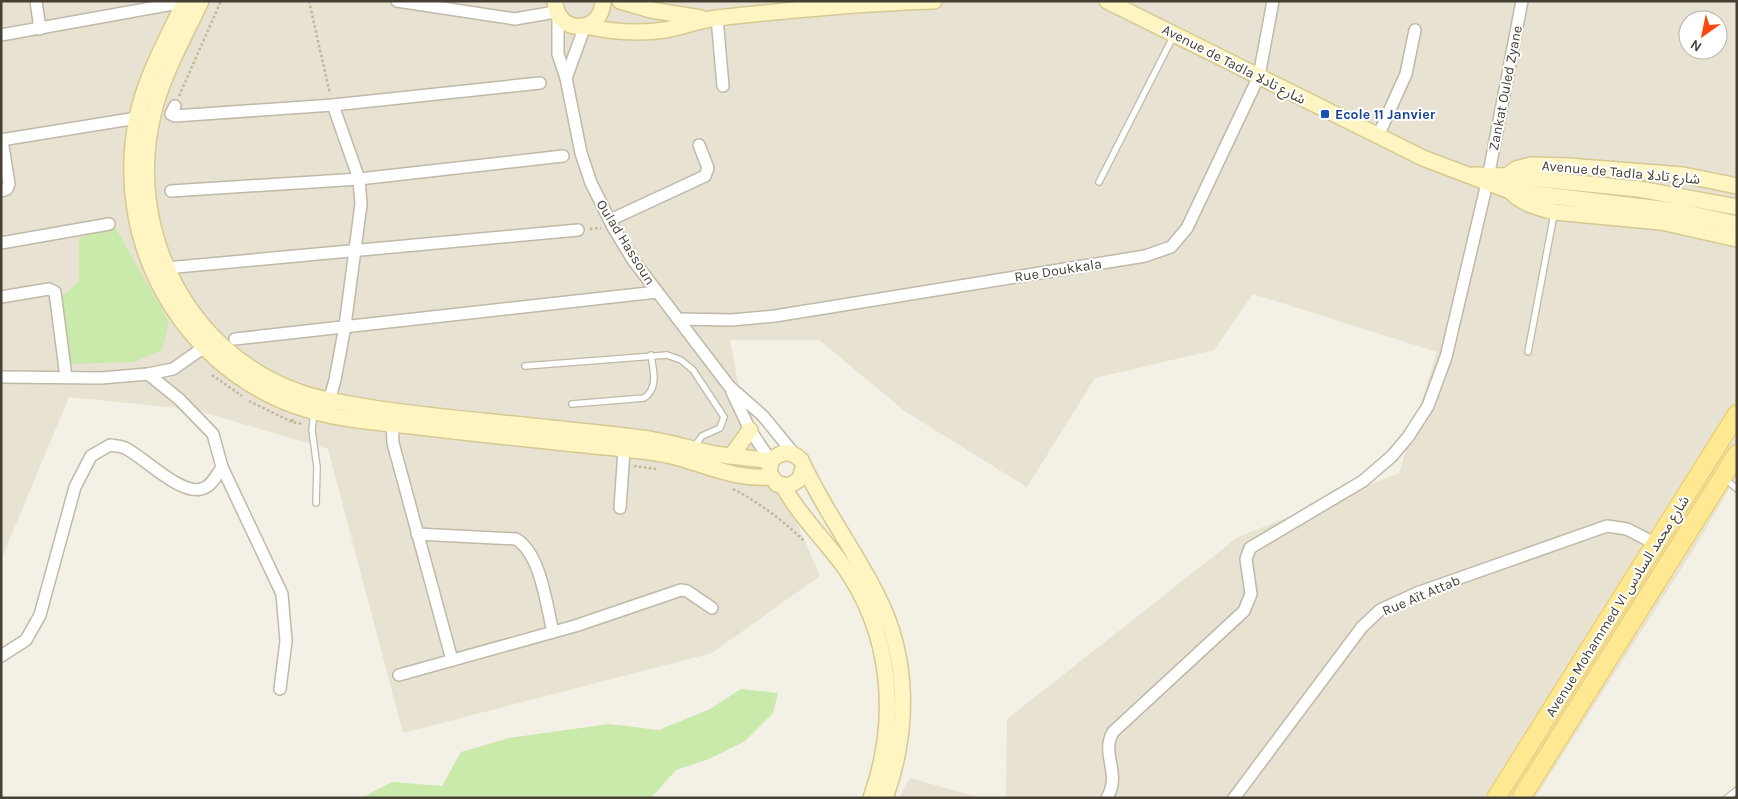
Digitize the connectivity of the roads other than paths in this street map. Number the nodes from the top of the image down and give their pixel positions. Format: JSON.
{"nodes":[{"id":1,"x":36,"y":1,"type":"edge"},
{"id":2,"x":201,"y":1,"type":"edge"},
{"id":3,"x":397,"y":1,"type":"edge"},
{"id":4,"x":603,"y":1,"type":"edge"},
{"id":5,"x":620,"y":1,"type":"edge"},
{"id":6,"x":934,"y":1,"type":"edge"},
{"id":7,"x":1107,"y":1,"type":"edge"},
{"id":8,"x":1273,"y":1,"type":"edge"},
{"id":9,"x":1522,"y":1,"type":"edge"},
{"id":10,"x":184,"y":2,"type":"edge"},
{"id":11,"x":461,"y":6,"type":"edge"},
{"id":12,"x":556,"y":9,"type":"edge"},
{"id":13,"x":712,"y":19,"type":"junction"},
{"id":14,"x":585,"y":26,"type":"junction"},
{"id":15,"x":40,"y":29,"type":"junction"},
{"id":16,"x":1415,"y":30,"type":"dead end"},
{"id":17,"x":1174,"y":34,"type":"junction"},
{"id":18,"x":1,"y":35,"type":"edge"},
{"id":19,"x":1258,"y":76,"type":"junction"},
{"id":20,"x":566,"y":78,"type":"junction"},
{"id":21,"x":540,"y":83,"type":"dead end"},
{"id":22,"x":723,"y":86,"type":"dead end"},
{"id":23,"x":333,"y":105,"type":"junction"},
{"id":24,"x":175,"y":106,"type":"road end"},
{"id":25,"x":152,"y":115,"type":"junction"},
{"id":26,"x":137,"y":118,"type":"junction"},
{"id":27,"x":1378,"y":136,"type":"junction"},
{"id":28,"x":2,"y":140,"type":"edge"},
{"id":29,"x":699,"y":145,"type":"dead end"},
{"id":30,"x":563,"y":156,"type":"dead end"},
{"id":31,"x":1507,"y":176,"type":"junction"},
{"id":32,"x":359,"y":179,"type":"junction"},
{"id":33,"x":1488,"y":179,"type":"junction"},
{"id":34,"x":1099,"y":182,"type":"dead end"},
{"id":35,"x":1737,"y":186,"type":"edge"},
{"id":36,"x":1,"y":191,"type":"edge"},
{"id":37,"x":171,"y":191,"type":"dead end"},
{"id":38,"x":1510,"y":191,"type":"junction"},
{"id":39,"x":1737,"y":208,"type":"edge"},
{"id":40,"x":1555,"y":212,"type":"junction"},
{"id":41,"x":110,"y":224,"type":"dead end"},
{"id":42,"x":612,"y":224,"type":"junction"},
{"id":43,"x":1737,"y":224,"type":"edge"},
{"id":44,"x":578,"y":230,"type":"road end"},
{"id":45,"x":1737,"y":239,"type":"edge"},
{"id":46,"x":1,"y":243,"type":"edge"},
{"id":47,"x":355,"y":250,"type":"junction"},
{"id":48,"x":166,"y":268,"type":"junction"},
{"id":49,"x":657,"y":292,"type":"junction"},
{"id":50,"x":1,"y":297,"type":"edge"},
{"id":51,"x":678,"y":318,"type":"junction"},
{"id":52,"x":345,"y":326,"type":"junction"},
{"id":53,"x":235,"y":339,"type":"dead end"},
{"id":54,"x":210,"y":344,"type":"junction"},
{"id":55,"x":1528,"y":352,"type":"dead end"},
{"id":56,"x":652,"y":355,"type":"junction"},
{"id":57,"x":525,"y":366,"type":"dead end"},
{"id":58,"x":148,"y":374,"type":"junction"},
{"id":59,"x":1,"y":377,"type":"edge"},
{"id":60,"x":66,"y":377,"type":"junction"},
{"id":61,"x":729,"y":386,"type":"junction"},
{"id":62,"x":572,"y":404,"type":"dead end"},
{"id":63,"x":323,"y":409,"type":"junction"},
{"id":64,"x":1737,"y":414,"type":"edge"},
{"id":65,"x":392,"y":417,"type":"junction"},
{"id":66,"x":750,"y":430,"type":"junction"},
{"id":67,"x":520,"y":432,"type":"junction"},
{"id":68,"x":693,"y":449,"type":"junction"},
{"id":69,"x":794,"y":454,"type":"junction"},
{"id":70,"x":1737,"y":454,"type":"edge"},
{"id":71,"x":732,"y":455,"type":"junction"},
{"id":72,"x":624,"y":457,"type":"junction"},
{"id":73,"x":771,"y":461,"type":"junction"},
{"id":74,"x":222,"y":467,"type":"junction"},
{"id":75,"x":803,"y":468,"type":"junction"},
{"id":76,"x":771,"y":476,"type":"junction"},
{"id":77,"x":1723,"y":477,"type":"junction"},
{"id":78,"x":783,"y":486,"type":"junction"},
{"id":79,"x":1737,"y":489,"type":"edge"},
{"id":80,"x":316,"y":503,"type":"dead end"},
{"id":81,"x":620,"y":508,"type":"dead end"},
{"id":82,"x":417,"y":534,"type":"junction"},
{"id":83,"x":1656,"y":544,"type":"junction"},
{"id":84,"x":712,"y":608,"type":"dead end"},
{"id":85,"x":553,"y":632,"type":"junction"},
{"id":86,"x":1,"y":656,"type":"edge"},
{"id":87,"x":452,"y":660,"type":"junction"},
{"id":88,"x":399,"y":675,"type":"dead end"},
{"id":89,"x":280,"y":689,"type":"dead end"},
{"id":90,"x":1737,"y":790,"type":"edge"},
{"id":91,"x":871,"y":798,"type":"edge"},
{"id":92,"x":885,"y":798,"type":"edge"},
{"id":93,"x":1106,"y":798,"type":"edge"},
{"id":94,"x":1234,"y":798,"type":"edge"},
{"id":95,"x":1496,"y":798,"type":"edge"},
{"id":96,"x":1521,"y":798,"type":"edge"},
{"id":97,"x":1727,"y":798,"type":"edge"}],
"edges":[{"from":1,"to":15,"type":"street"},
{"from":2,"to":25,"type":"street"},
{"from":3,"to":11,"type":"street"},
{"from":4,"to":14,"type":"street"},
{"from":5,"to":13,"type":"street"},
{"from":6,"to":13,"type":"street"},
{"from":7,"to":17,"type":"street","name":"Avenue de Tadla شارع تادلا"},
{"from":8,"to":19,"type":"street","name":"Rue Doukkala"},
{"from":9,"to":33,"type":"street","name":"Zankat Ouled Zyane"},
{"from":10,"to":15,"type":"street"},
{"from":10,"to":26,"type":"street"},
{"from":11,"to":12,"type":"street"},
{"from":12,"to":14,"type":"street"},
{"from":12,"to":20,"type":"street","name":"Oulad Hassoun"},
{"from":13,"to":14,"type":"street"},
{"from":13,"to":22,"type":"street"},
{"from":14,"to":20,"type":"street"},
{"from":15,"to":18,"type":"street"},
{"from":16,"to":27,"type":"street"},
{"from":17,"to":19,"type":"street","name":"Avenue de Tadla شارع تادلا"},
{"from":17,"to":34,"type":"lane"},
{"from":19,"to":27,"type":"street","name":"Avenue de Tadla شارع تادلا"},
{"from":19,"to":51,"type":"street","name":"Rue Doukkala"},
{"from":20,"to":42,"type":"street","name":"Oulad Hassoun"},
{"from":21,"to":23,"type":"street"},
{"from":23,"to":24,"type":"street"},
{"from":23,"to":32,"type":"street"},
{"from":25,"to":26,"type":"street"},
{"from":25,"to":48,"type":"street"},
{"from":26,"to":28,"type":"street"},
{"from":26,"to":54,"type":"street"},
{"from":27,"to":33,"type":"street","name":"Avenue de Tadla شارع تادلا"},
{"from":28,"to":36,"type":"street"},
{"from":29,"to":42,"type":"street"},
{"from":30,"to":32,"type":"street"},
{"from":31,"to":33,"type":"street","name":"Avenue de Tadla شارع تادلا"},
{"from":31,"to":35,"type":"street","name":"Avenue de Tadla شارع تادلا"},
{"from":31,"to":39,"type":"street","name":"Avenue de Tadla شارع تادلا"},
{"from":32,"to":37,"type":"street"},
{"from":32,"to":47,"type":"street"},
{"from":33,"to":38,"type":"street","name":"Avenue de Tadla شارع تادلا"},
{"from":33,"to":93,"type":"street","name":"Zankat Ouled Zyane"},
{"from":38,"to":40,"type":"street","name":"Avenue de Tadla شارع تادلا"},
{"from":38,"to":43,"type":"street","name":"Avenue de Tadla شارع تادلا"},
{"from":40,"to":45,"type":"street","name":"Avenue de Tadla شارع تادلا"},
{"from":40,"to":55,"type":"lane"},
{"from":41,"to":46,"type":"street"},
{"from":42,"to":49,"type":"street","name":"Oulad Hassoun"},
{"from":44,"to":47,"type":"street"},
{"from":47,"to":48,"type":"street"},
{"from":47,"to":52,"type":"street"},
{"from":48,"to":54,"type":"street"},
{"from":49,"to":51,"type":"street","name":"Oulad Hassoun"},
{"from":49,"to":52,"type":"street"},
{"from":50,"to":60,"type":"street"},
{"from":51,"to":61,"type":"street","name":"Oulad Hassoun"},
{"from":52,"to":53,"type":"street"},
{"from":52,"to":63,"type":"street"},
{"from":54,"to":58,"type":"street"},
{"from":54,"to":63,"type":"street"},
{"from":56,"to":57,"type":"lane"},
{"from":56,"to":62,"type":"lane"},
{"from":56,"to":68,"type":"lane"},
{"from":58,"to":60,"type":"street"},
{"from":58,"to":74,"type":"street"},
{"from":59,"to":60,"type":"street"},
{"from":61,"to":66,"type":"street","name":"Oulad Hassoun"},
{"from":61,"to":69,"type":"street","name":"Oulad Hassoun"},
{"from":63,"to":65,"type":"street"},
{"from":63,"to":80,"type":"lane"},
{"from":64,"to":83,"type":"main road","name":"Avenue Mohammed VI شارع محمد السادس"},
{"from":65,"to":67,"type":"street"},
{"from":65,"to":82,"type":"street"},
{"from":66,"to":71,"type":"street"},
{"from":66,"to":73,"type":"street","name":"Oulad Hassoun"},
{"from":67,"to":68,"type":"street"},
{"from":67,"to":72,"type":"street"},
{"from":68,"to":71,"type":"street"},
{"from":69,"to":73,"type":"street"},
{"from":69,"to":75,"type":"street"},
{"from":70,"to":77,"type":"main road","name":"Avenue Mohammed VI شارع محمد السادس"},
{"from":71,"to":73,"type":"street"},
{"from":72,"to":76,"type":"street"},
{"from":72,"to":81,"type":"street"},
{"from":73,"to":76,"type":"street"},
{"from":74,"to":86,"type":"street"},
{"from":74,"to":89,"type":"street"},
{"from":75,"to":78,"type":"street"},
{"from":75,"to":92,"type":"street"},
{"from":76,"to":78,"type":"street"},
{"from":77,"to":79,"type":"lane"},
{"from":77,"to":96,"type":"main road","name":"Avenue Mohammed VI شارع محمد السادس"},
{"from":78,"to":91,"type":"street"},
{"from":82,"to":85,"type":"street"},
{"from":82,"to":87,"type":"street"},
{"from":83,"to":94,"type":"street","name":"Rue Aït Attab"},
{"from":83,"to":95,"type":"main road","name":"Avenue Mohammed VI شارع محمد السادس"},
{"from":84,"to":85,"type":"street"},
{"from":85,"to":87,"type":"street"},
{"from":87,"to":88,"type":"street"},
{"from":90,"to":97,"type":"lane"}]}
